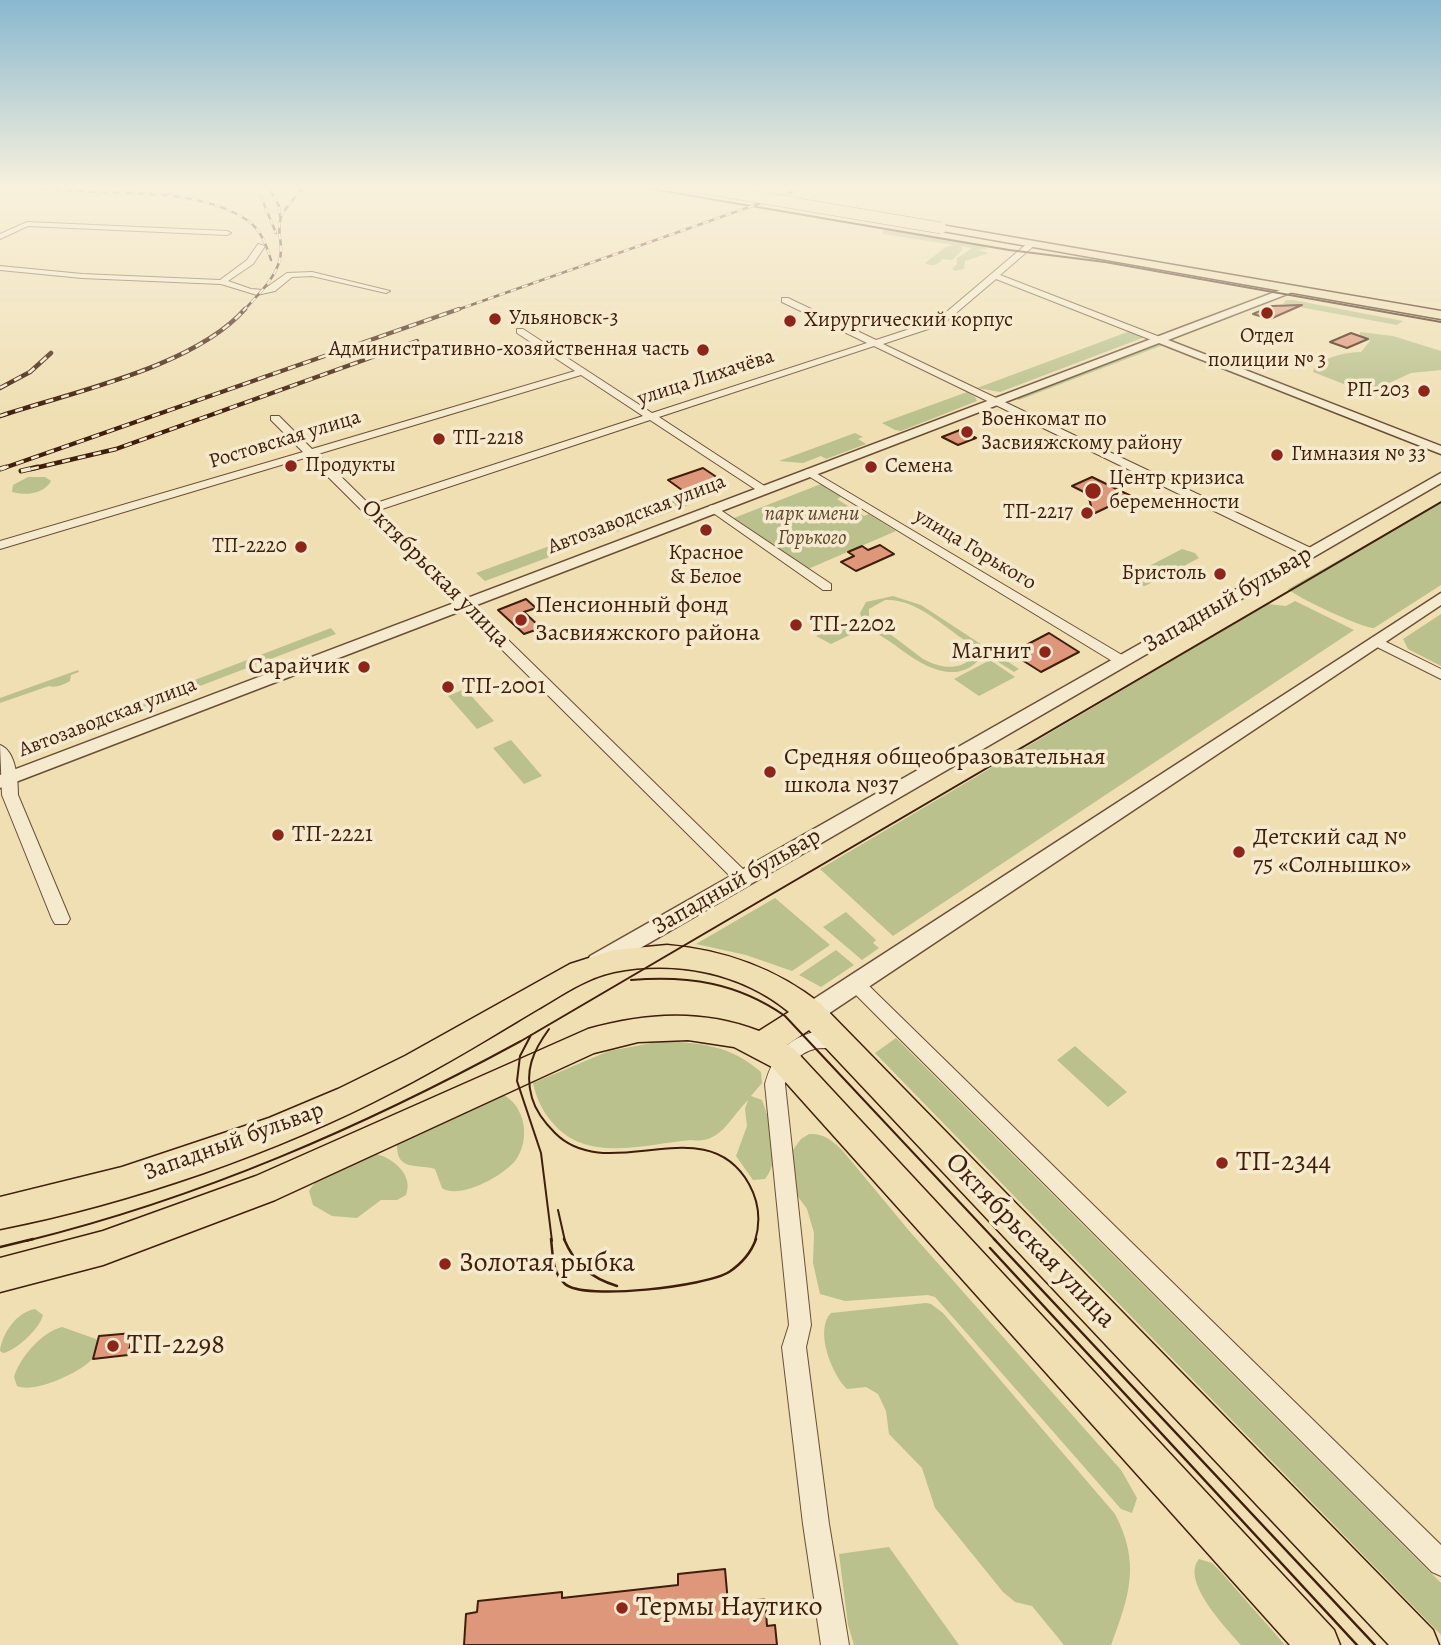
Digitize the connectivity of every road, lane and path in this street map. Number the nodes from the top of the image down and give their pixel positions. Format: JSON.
{"nodes":[{"id":1,"x":249,"y":263,"type":"edge"},
{"id":2,"x":1010,"y":263,"type":"edge"},
{"id":3,"x":1140,"y":263,"type":"edge"},
{"id":4,"x":0,"y":268,"type":"edge"},
{"id":5,"x":995,"y":276,"type":"junction"},
{"id":6,"x":222,"y":282,"type":"junction"},
{"id":7,"x":1291,"y":289,"type":"junction"},
{"id":8,"x":386,"y":291,"type":"dead end"},
{"id":9,"x":785,"y":300,"type":"dead end"},
{"id":10,"x":1441,"y":315,"type":"edge"},
{"id":11,"x":520,"y":331,"type":"dead end"},
{"id":12,"x":1157,"y":339,"type":"junction"},
{"id":13,"x":873,"y":343,"type":"junction"},
{"id":14,"x":582,"y":372,"type":"junction"},
{"id":15,"x":992,"y":401,"type":"junction"},
{"id":16,"x":652,"y":417,"type":"junction"},
{"id":17,"x":275,"y":418,"type":"dead end"},
{"id":18,"x":1441,"y":450,"type":"edge"},
{"id":19,"x":312,"y":452,"type":"junction"},
{"id":20,"x":809,"y":472,"type":"junction"},
{"id":21,"x":1441,"y":477,"type":"edge"},
{"id":22,"x":762,"y":489,"type":"junction"},
{"id":23,"x":712,"y":508,"type":"junction"},
{"id":24,"x":370,"y":509,"type":"junction"},
{"id":25,"x":0,"y":545,"type":"edge"},
{"id":26,"x":1311,"y":553,"type":"junction"},
{"id":27,"x":827,"y":587,"type":"dead end"},
{"id":28,"x":1441,"y":598,"type":"edge"},
{"id":29,"x":465,"y":603,"type":"junction"},
{"id":30,"x":1376,"y":641,"type":"junction"},
{"id":31,"x":1122,"y":661,"type":"junction"},
{"id":32,"x":1441,"y":675,"type":"edge"},
{"id":33,"x":0,"y":750,"type":"edge"},
{"id":34,"x":6,"y":780,"type":"edge"},
{"id":35,"x":743,"y":879,"type":"junction"},
{"id":36,"x":61,"y":919,"type":"dead end"},
{"id":37,"x":584,"y":970,"type":"junction"},
{"id":38,"x":856,"y":984,"type":"junction"},
{"id":39,"x":811,"y":1013,"type":"junction"},
{"id":40,"x":838,"y":1041,"type":"junction"},
{"id":41,"x":776,"y":1045,"type":"junction"},
{"id":42,"x":0,"y":1213,"type":"edge"},
{"id":43,"x":0,"y":1275,"type":"edge"},
{"id":44,"x":1441,"y":1563,"type":"edge"},
{"id":45,"x":835,"y":1645,"type":"edge"},
{"id":46,"x":1319,"y":1645,"type":"edge"},
{"id":47,"x":1418,"y":1645,"type":"edge"}],
"edges":[{"from":1,"to":6,"type":"street"},
{"from":2,"to":5,"type":"street","name":"улица Лихачёва"},
{"from":3,"to":7,"type":"main road"},
{"from":4,"to":6,"type":"street"},
{"from":5,"to":12,"type":"street"},
{"from":5,"to":13,"type":"street","name":"улица Лихачёва"},
{"from":6,"to":8,"type":"street"},
{"from":7,"to":10,"type":"main road"},
{"from":7,"to":12,"type":"street","name":"Автозаводская улица"},
{"from":9,"to":13,"type":"street"},
{"from":11,"to":14,"type":"street"},
{"from":12,"to":15,"type":"street","name":"Автозаводская улица"},
{"from":12,"to":18,"type":"street"},
{"from":13,"to":15,"type":"street"},
{"from":13,"to":16,"type":"street","name":"улица Лихачёва"},
{"from":14,"to":16,"type":"street"},
{"from":14,"to":19,"type":"street","name":"Ростовская улица"},
{"from":15,"to":20,"type":"street","name":"Автозаводская улица"},
{"from":15,"to":26,"type":"street"},
{"from":16,"to":22,"type":"street"},
{"from":16,"to":24,"type":"street","name":"улица Лихачёва"},
{"from":17,"to":19,"type":"street","name":"Октябрьская улица"},
{"from":19,"to":24,"type":"street","name":"Октябрьская улица"},
{"from":19,"to":25,"type":"street","name":"Ростовская улица"},
{"from":20,"to":22,"type":"street","name":"Автозаводская улица"},
{"from":20,"to":31,"type":"street","name":"улица Горького"},
{"from":21,"to":26,"type":"street","name":"Западный бульвар"},
{"from":22,"to":23,"type":"street","name":"Автозаводская улица"},
{"from":23,"to":27,"type":"street"},
{"from":23,"to":29,"type":"street","name":"Автозаводская улица"},
{"from":24,"to":29,"type":"street","name":"Октябрьская улица"},
{"from":26,"to":31,"type":"street","name":"Западный бульвар"},
{"from":28,"to":30,"type":"street"},
{"from":29,"to":34,"type":"street","name":"Автозаводская улица"},
{"from":29,"to":35,"type":"street","name":"Октябрьская улица"},
{"from":30,"to":32,"type":"street"},
{"from":30,"to":38,"type":"street"},
{"from":31,"to":35,"type":"street","name":"Западный бульвар"},
{"from":33,"to":34,"type":"street"},
{"from":34,"to":36,"type":"street"},
{"from":35,"to":37,"type":"street","name":"Западный бульвар"},
{"from":37,"to":39,"type":"main road","name":"Октябрьская улица"},
{"from":37,"to":42,"type":"main road","name":"Западный бульвар"},
{"from":38,"to":39,"type":"street"},
{"from":38,"to":44,"type":"street"},
{"from":39,"to":40,"type":"main road","name":"Октябрьская улица"},
{"from":39,"to":41,"type":"main road"},
{"from":40,"to":41,"type":"street"},
{"from":40,"to":47,"type":"main road","name":"Октябрьская улица"},
{"from":41,"to":43,"type":"main road","name":"Западный бульвар"},
{"from":41,"to":45,"type":"street"},
{"from":41,"to":46,"type":"main road"}]}
